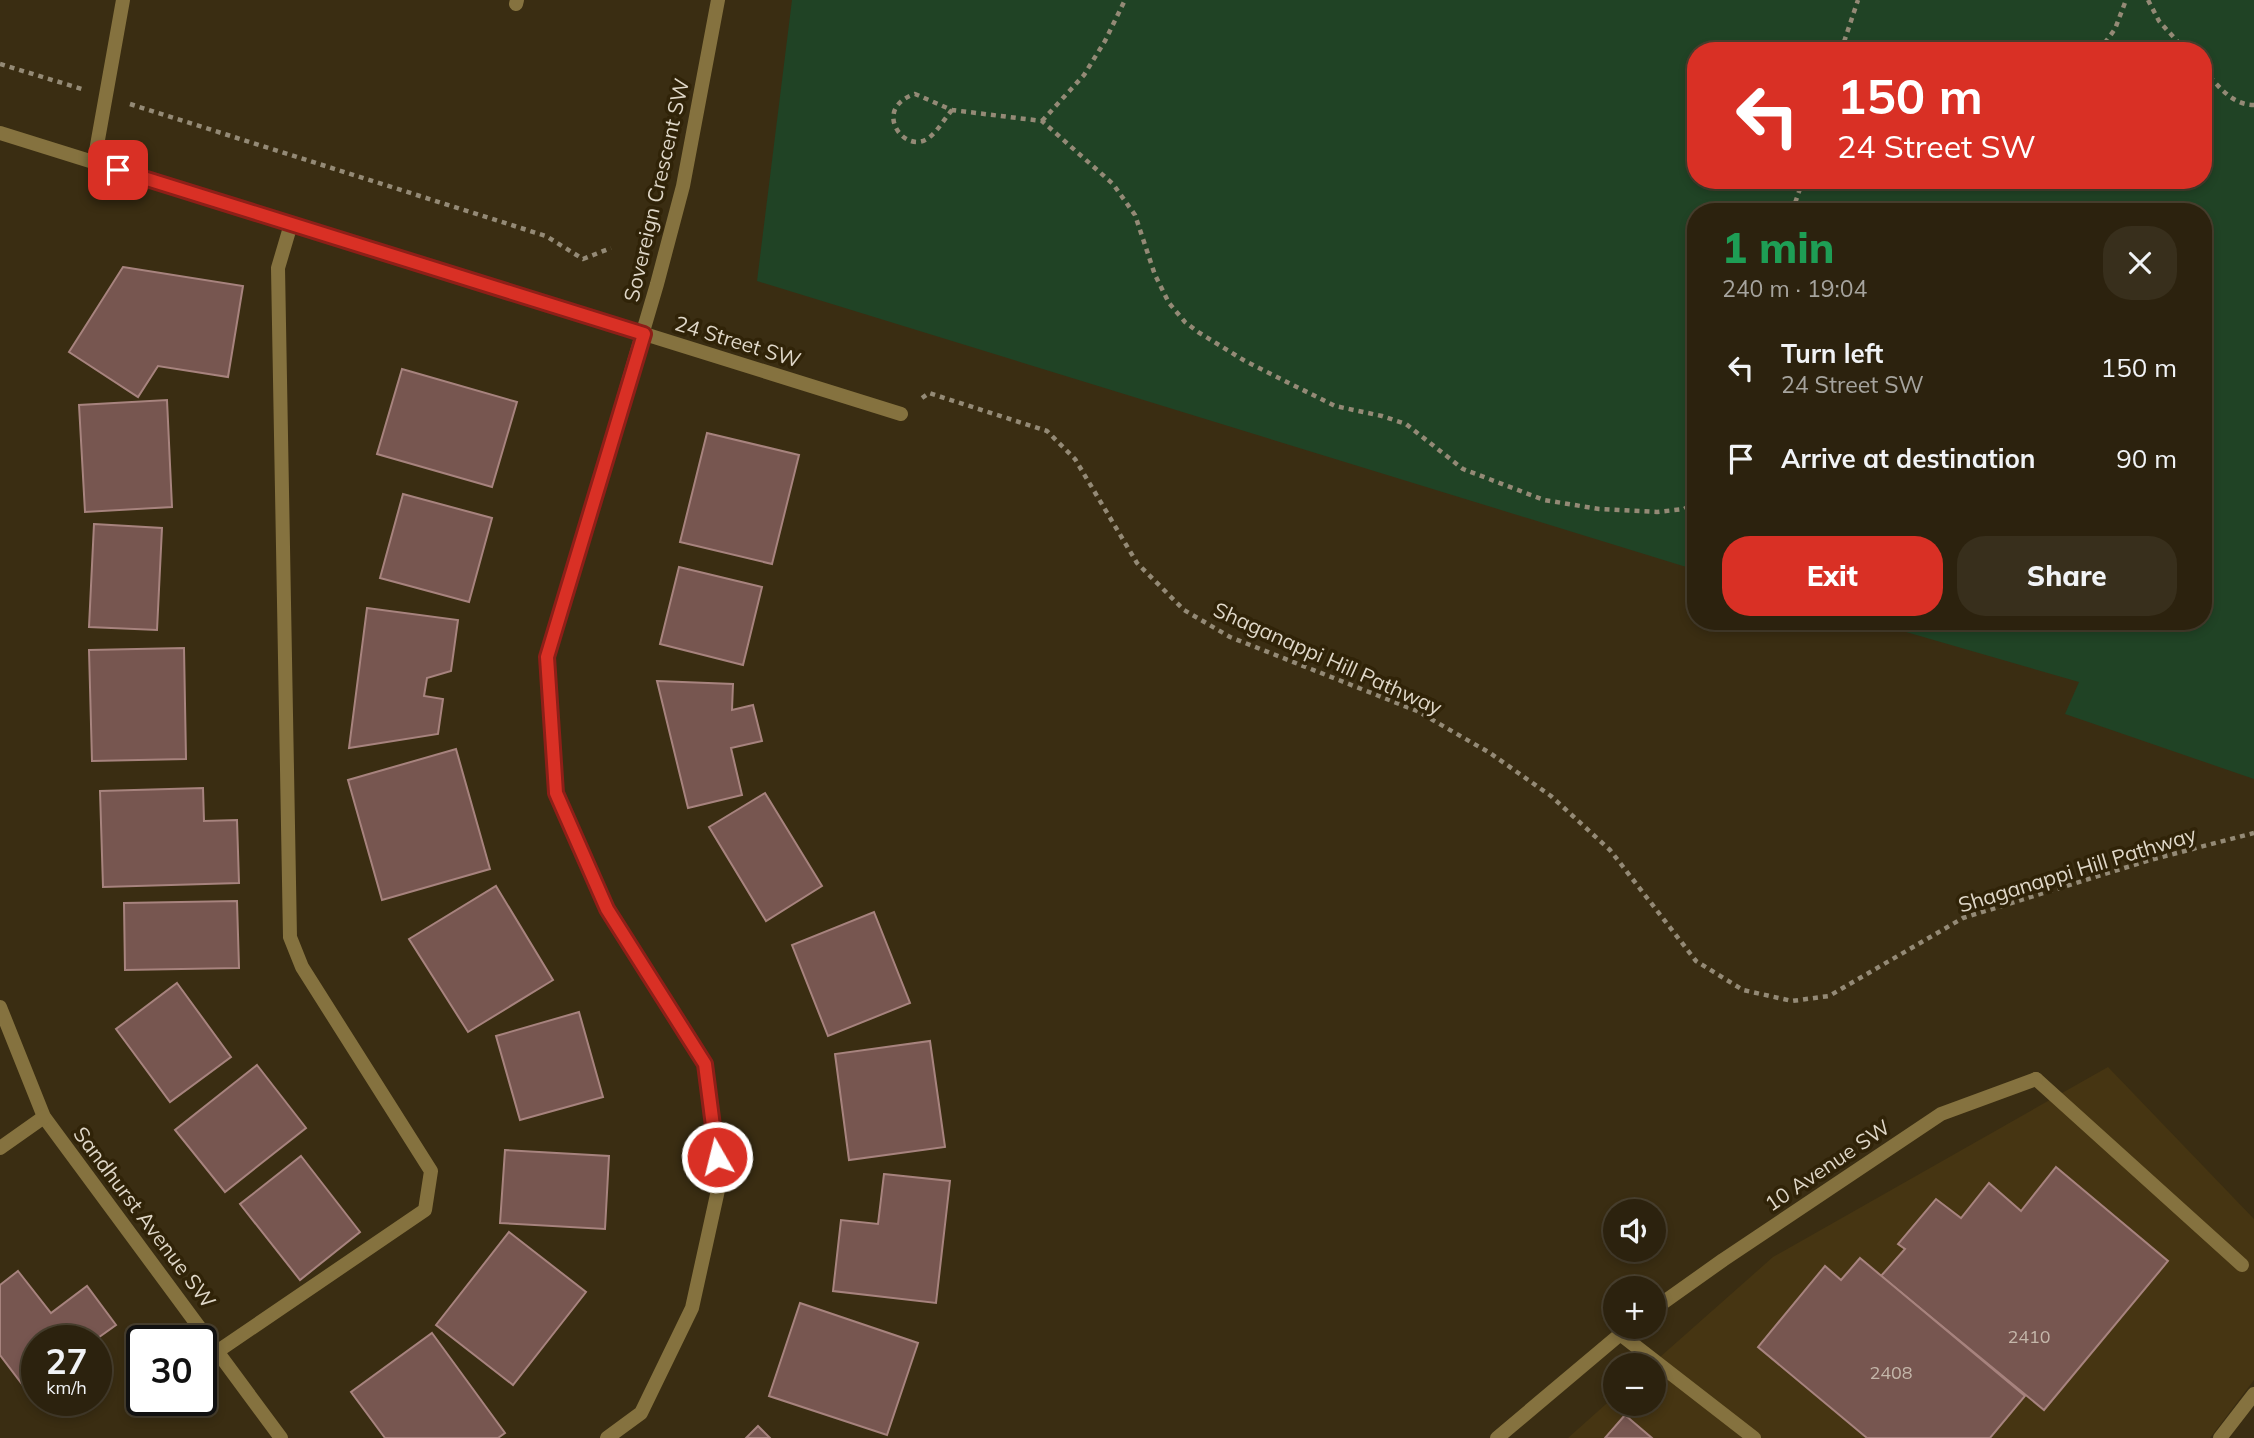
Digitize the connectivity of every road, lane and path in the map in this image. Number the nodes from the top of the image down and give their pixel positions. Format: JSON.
{"nodes":[{"id":1,"x":123,"y":0,"type":"edge"},
{"id":2,"x":718,"y":0,"type":"edge"},
{"id":3,"x":1125,"y":0,"type":"edge"},
{"id":4,"x":1858,"y":0,"type":"edge"},
{"id":5,"x":2126,"y":0,"type":"edge"},
{"id":6,"x":2148,"y":0,"type":"edge"},
{"id":7,"x":1844,"y":42,"type":"edge"},
{"id":8,"x":2106,"y":42,"type":"edge"},
{"id":9,"x":2178,"y":42,"type":"edge"},
{"id":10,"x":0,"y":64,"type":"edge"},
{"id":11,"x":2212,"y":79,"type":"edge"},
{"id":12,"x":106,"y":96,"type":"junction"},
{"id":13,"x":2254,"y":105,"type":"edge"},
{"id":14,"x":952,"y":110,"type":"junction"},
{"id":15,"x":1042,"y":121,"type":"junction"},
{"id":16,"x":0,"y":133,"type":"edge"},
{"id":17,"x":94,"y":162,"type":"junction"},
{"id":18,"x":290,"y":224,"type":"junction"},
{"id":19,"x":611,"y":248,"type":"dead end"},
{"id":20,"x":644,"y":334,"type":"junction"},
{"id":21,"x":901,"y":414,"type":"joint"},
{"id":22,"x":1687,"y":507,"type":"edge"},
{"id":23,"x":2254,"y":833,"type":"edge"},
{"id":24,"x":0,"y":1007,"type":"edge"},
{"id":25,"x":44,"y":1117,"type":"junction"},
{"id":26,"x":0,"y":1147,"type":"edge"},
{"id":27,"x":2242,"y":1265,"type":"dead end"},
{"id":28,"x":1666,"y":1300,"type":"edge"},
{"id":29,"x":1614,"y":1339,"type":"edge"},
{"id":30,"x":1636,"y":1339,"type":"edge"},
{"id":31,"x":218,"y":1351,"type":"junction"},
{"id":32,"x":2254,"y":1394,"type":"edge"},
{"id":33,"x":281,"y":1438,"type":"edge"},
{"id":34,"x":607,"y":1438,"type":"edge"},
{"id":35,"x":1497,"y":1438,"type":"edge"},
{"id":36,"x":1754,"y":1438,"type":"edge"},
{"id":37,"x":2220,"y":1438,"type":"edge"}],
"edges":[{"from":1,"to":12,"type":"street"},
{"from":2,"to":20,"type":"street","name":"Sovereign Crescent SW"},
{"from":3,"to":15,"type":"path"},
{"from":4,"to":7,"type":"path"},
{"from":5,"to":8,"type":"path"},
{"from":6,"to":9,"type":"path"},
{"from":10,"to":12,"type":"path"},
{"from":11,"to":13,"type":"path"},
{"from":12,"to":17,"type":"street"},
{"from":12,"to":19,"type":"path"},
{"from":14,"to":14,"type":"path"},
{"from":14,"to":15,"type":"path"},
{"from":15,"to":22,"type":"path"},
{"from":16,"to":17,"type":"street","name":"24 Street SW"},
{"from":17,"to":18,"type":"street","name":"24 Street SW"},
{"from":18,"to":20,"type":"street","name":"24 Street SW"},
{"from":18,"to":31,"type":"street"},
{"from":20,"to":21,"type":"street","name":"24 Street SW"},
{"from":20,"to":34,"type":"street","name":"Sovereign Crescent SW"},
{"from":21,"to":23,"type":"path","name":"Shaganappi Hill Pathway"},
{"from":24,"to":25,"type":"street","name":"Sandhurst Avenue SW"},
{"from":25,"to":26,"type":"street"},
{"from":25,"to":31,"type":"street","name":"Sandhurst Avenue SW"},
{"from":27,"to":28,"type":"street","name":"10 Avenue SW"},
{"from":29,"to":35,"type":"street"},
{"from":30,"to":36,"type":"street"},
{"from":31,"to":33,"type":"street","name":"Sandhurst Avenue SW"},
{"from":32,"to":37,"type":"street"}]}
